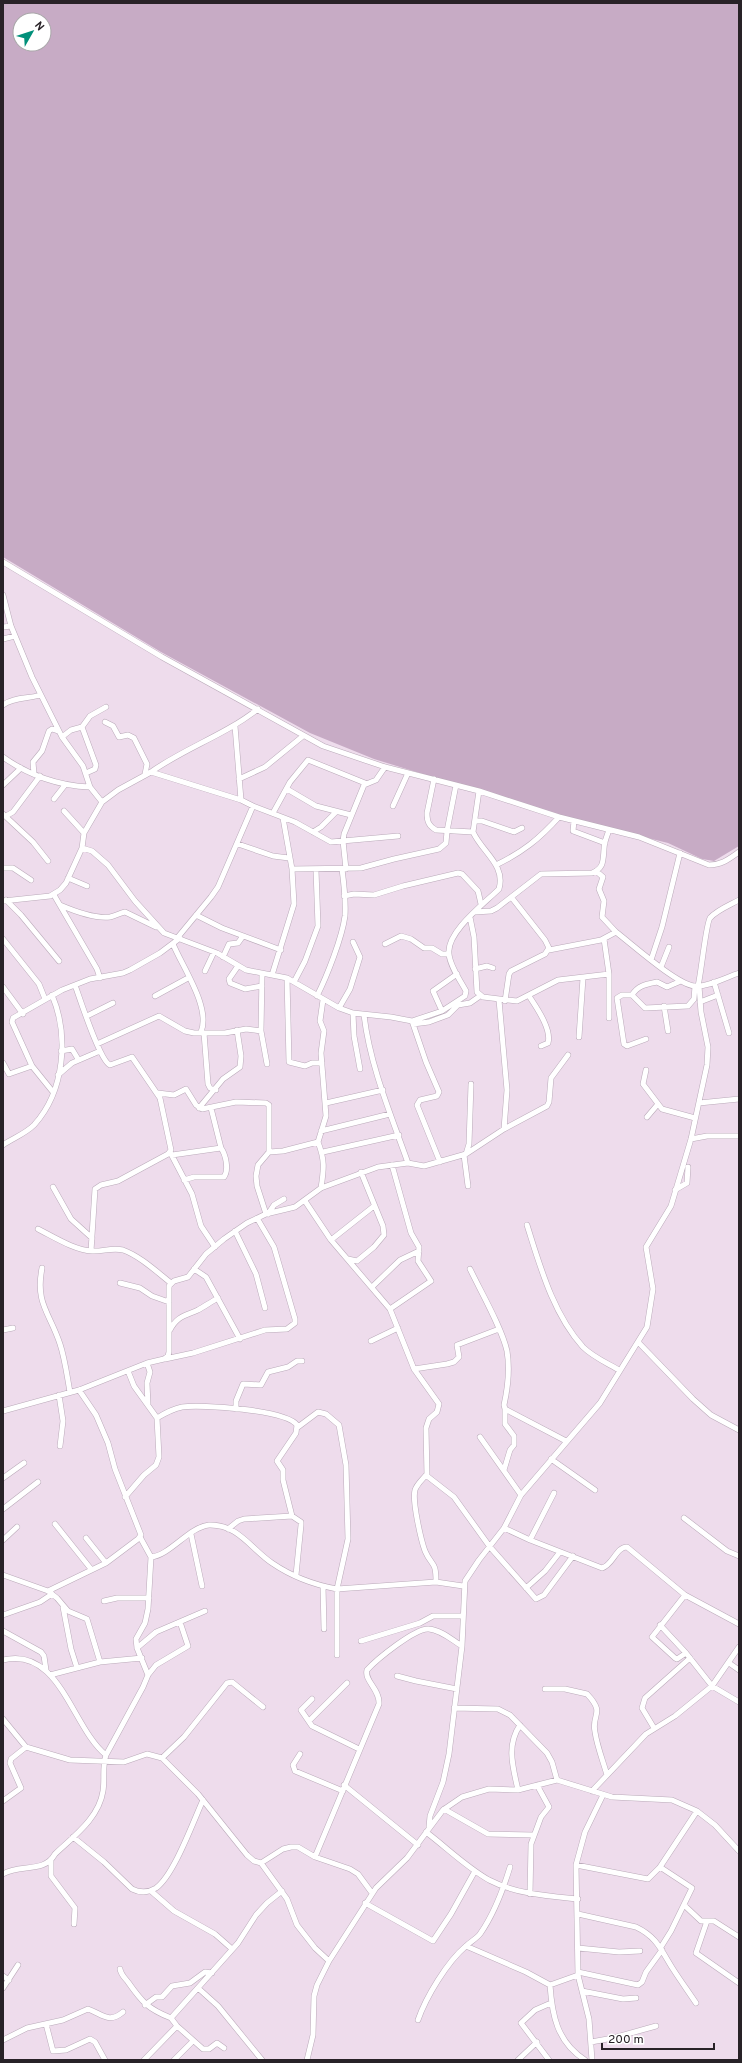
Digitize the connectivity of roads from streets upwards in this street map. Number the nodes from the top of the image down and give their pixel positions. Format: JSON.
{"nodes":[{"id":1,"x":3,"y":562,"type":"edge"},
{"id":2,"x":3,"y":595,"type":"edge"},
{"id":3,"x":11,"y":626,"type":"junction"},
{"id":4,"x":3,"y":627,"type":"edge"},
{"id":5,"x":15,"y":636,"type":"junction"},
{"id":6,"x":3,"y":640,"type":"edge"},
{"id":7,"x":40,"y":694,"type":"junction"},
{"id":8,"x":3,"y":705,"type":"edge"},
{"id":9,"x":106,"y":707,"type":"dead end"},
{"id":10,"x":258,"y":709,"type":"junction"},
{"id":11,"x":105,"y":722,"type":"dead end"},
{"id":12,"x":236,"y":726,"type":"junction"},
{"id":13,"x":82,"y":727,"type":"junction"},
{"id":14,"x":58,"y":731,"type":"junction"},
{"id":15,"x":303,"y":736,"type":"junction"},
{"id":16,"x":62,"y":737,"type":"junction"},
{"id":17,"x":3,"y":757,"type":"edge"},
{"id":18,"x":384,"y":766,"type":"junction"},
{"id":19,"x":21,"y":768,"type":"junction"},
{"id":20,"x":151,"y":772,"type":"junction"},
{"id":21,"x":86,"y":773,"type":"junction"},
{"id":22,"x":408,"y":773,"type":"junction"},
{"id":23,"x":34,"y":774,"type":"junction"},
{"id":24,"x":145,"y":774,"type":"junction"},
{"id":25,"x":40,"y":776,"type":"junction"},
{"id":26,"x":239,"y":779,"type":"junction"},
{"id":27,"x":434,"y":780,"type":"junction"},
{"id":28,"x":365,"y":783,"type":"junction"},
{"id":29,"x":3,"y":785,"type":"edge"},
{"id":30,"x":65,"y":785,"type":"junction"},
{"id":31,"x":456,"y":785,"type":"junction"},
{"id":32,"x":90,"y":787,"type":"junction"},
{"id":33,"x":287,"y":788,"type":"junction"},
{"id":34,"x":478,"y":791,"type":"junction"},
{"id":35,"x":54,"y":800,"type":"dead end"},
{"id":36,"x":241,"y":800,"type":"junction"},
{"id":37,"x":102,"y":802,"type":"junction"},
{"id":38,"x":254,"y":806,"type":"junction"},
{"id":39,"x":394,"y":806,"type":"dead end"},
{"id":40,"x":64,"y":811,"type":"dead end"},
{"id":41,"x":336,"y":812,"type":"junction"},
{"id":42,"x":273,"y":813,"type":"junction"},
{"id":43,"x":4,"y":815,"type":"edge"},
{"id":44,"x":351,"y":815,"type":"junction"},
{"id":45,"x":559,"y":817,"type":"junction"},
{"id":46,"x":283,"y":818,"type":"junction"},
{"id":47,"x":475,"y":821,"type":"junction"},
{"id":48,"x":574,"y":821,"type":"junction"},
{"id":49,"x":522,"y":828,"type":"dead end"},
{"id":50,"x":447,"y":830,"type":"junction"},
{"id":51,"x":609,"y":830,"type":"junction"},
{"id":52,"x":313,"y":832,"type":"junction"},
{"id":53,"x":473,"y":832,"type":"junction"},
{"id":54,"x":84,"y":833,"type":"junction"},
{"id":55,"x":398,"y":836,"type":"dead end"},
{"id":56,"x":343,"y":841,"type":"junction"},
{"id":57,"x":604,"y":843,"type":"junction"},
{"id":58,"x":238,"y":844,"type":"junction"},
{"id":59,"x":82,"y":848,"type":"junction"},
{"id":60,"x":739,"y":852,"type":"edge"},
{"id":61,"x":680,"y":853,"type":"junction"},
{"id":62,"x":289,"y":858,"type":"junction"},
{"id":63,"x":48,"y":861,"type":"dead end"},
{"id":64,"x":496,"y":864,"type":"junction"},
{"id":65,"x":3,"y":868,"type":"edge"},
{"id":66,"x":292,"y":869,"type":"junction"},
{"id":67,"x":344,"y":869,"type":"junction"},
{"id":68,"x":316,"y":870,"type":"junction"},
{"id":69,"x":596,"y":871,"type":"junction"},
{"id":70,"x":68,"y":878,"type":"junction"},
{"id":71,"x":31,"y":880,"type":"dead end"},
{"id":72,"x":87,"y":886,"type":"dead end"},
{"id":73,"x":54,"y":895,"type":"junction"},
{"id":74,"x":344,"y":896,"type":"junction"},
{"id":75,"x":512,"y":898,"type":"junction"},
{"id":76,"x":739,"y":900,"type":"edge"},
{"id":77,"x":4,"y":901,"type":"edge"},
{"id":78,"x":481,"y":904,"type":"junction"},
{"id":79,"x":60,"y":905,"type":"junction"},
{"id":80,"x":475,"y":912,"type":"junction"},
{"id":81,"x":196,"y":915,"type":"junction"},
{"id":82,"x":470,"y":917,"type":"junction"},
{"id":83,"x":160,"y":929,"type":"junction"},
{"id":84,"x":616,"y":932,"type":"junction"},
{"id":85,"x":243,"y":936,"type":"junction"},
{"id":86,"x":179,"y":937,"type":"junction"},
{"id":87,"x":3,"y":939,"type":"edge"},
{"id":88,"x":604,"y":939,"type":"junction"},
{"id":89,"x":354,"y":942,"type":"dead end"},
{"id":90,"x":173,"y":944,"type":"junction"},
{"id":91,"x":385,"y":944,"type":"dead end"},
{"id":92,"x":669,"y":947,"type":"dead end"},
{"id":93,"x":281,"y":950,"type":"junction"},
{"id":94,"x":549,"y":950,"type":"junction"},
{"id":95,"x":214,"y":952,"type":"junction"},
{"id":96,"x":448,"y":954,"type":"junction"},
{"id":97,"x":223,"y":956,"type":"junction"},
{"id":98,"x":651,"y":960,"type":"junction"},
{"id":99,"x":59,"y":961,"type":"dead end"},
{"id":100,"x":238,"y":966,"type":"junction"},
{"id":101,"x":661,"y":967,"type":"junction"},
{"id":102,"x":493,"y":968,"type":"dead end"},
{"id":103,"x":475,"y":969,"type":"junction"},
{"id":104,"x":205,"y":971,"type":"dead end"},
{"id":105,"x":739,"y":973,"type":"edge"},
{"id":106,"x":457,"y":974,"type":"junction"},
{"id":107,"x":609,"y":974,"type":"junction"},
{"id":108,"x":262,"y":975,"type":"junction"},
{"id":109,"x":272,"y":975,"type":"junction"},
{"id":110,"x":100,"y":978,"type":"junction"},
{"id":111,"x":188,"y":978,"type":"junction"},
{"id":112,"x":287,"y":978,"type":"junction"},
{"id":113,"x":583,"y":978,"type":"junction"},
{"id":114,"x":681,"y":981,"type":"junction"},
{"id":115,"x":294,"y":982,"type":"junction"},
{"id":116,"x":714,"y":982,"type":"junction"},
{"id":117,"x":75,"y":985,"type":"junction"},
{"id":118,"x":262,"y":986,"type":"junction"},
{"id":119,"x":698,"y":986,"type":"junction"},
{"id":120,"x":3,"y":987,"type":"edge"},
{"id":121,"x":52,"y":995,"type":"junction"},
{"id":122,"x":632,"y":995,"type":"junction"},
{"id":123,"x":718,"y":995,"type":"junction"},
{"id":124,"x":155,"y":996,"type":"dead end"},
{"id":125,"x":317,"y":996,"type":"junction"},
{"id":126,"x":480,"y":996,"type":"junction"},
{"id":127,"x":528,"y":996,"type":"junction"},
{"id":128,"x":46,"y":999,"type":"junction"},
{"id":129,"x":323,"y":1000,"type":"junction"},
{"id":130,"x":499,"y":1000,"type":"junction"},
{"id":131,"x":505,"y":1001,"type":"junction"},
{"id":132,"x":700,"y":1002,"type":"junction"},
{"id":133,"x":114,"y":1003,"type":"dead end"},
{"id":134,"x":664,"y":1006,"type":"junction"},
{"id":135,"x":339,"y":1008,"type":"junction"},
{"id":136,"x":442,"y":1011,"type":"junction"},
{"id":137,"x":353,"y":1013,"type":"junction"},
{"id":138,"x":23,"y":1014,"type":"junction"},
{"id":139,"x":364,"y":1015,"type":"junction"},
{"id":140,"x":87,"y":1016,"type":"junction"},
{"id":141,"x":609,"y":1018,"type":"dead end"},
{"id":142,"x":412,"y":1023,"type":"junction"},
{"id":143,"x":237,"y":1030,"type":"junction"},
{"id":144,"x":261,"y":1031,"type":"junction"},
{"id":145,"x":668,"y":1032,"type":"dead end"},
{"id":146,"x":202,"y":1033,"type":"junction"},
{"id":147,"x":729,"y":1033,"type":"dead end"},
{"id":148,"x":579,"y":1037,"type":"dead end"},
{"id":149,"x":646,"y":1039,"type":"dead end"},
{"id":150,"x":97,"y":1044,"type":"junction"},
{"id":151,"x":541,"y":1046,"type":"dead end"},
{"id":152,"x":61,"y":1051,"type":"junction"},
{"id":153,"x":100,"y":1051,"type":"junction"},
{"id":154,"x":568,"y":1055,"type":"dead end"},
{"id":155,"x":78,"y":1059,"type":"junction"},
{"id":156,"x":3,"y":1063,"type":"edge"},
{"id":157,"x":322,"y":1063,"type":"junction"},
{"id":158,"x":267,"y":1064,"type":"dead end"},
{"id":159,"x":32,"y":1066,"type":"junction"},
{"id":160,"x":360,"y":1069,"type":"dead end"},
{"id":161,"x":4,"y":1070,"type":"edge"},
{"id":162,"x":646,"y":1070,"type":"dead end"},
{"id":163,"x":58,"y":1075,"type":"junction"},
{"id":164,"x":471,"y":1084,"type":"dead end"},
{"id":165,"x":216,"y":1090,"type":"junction"},
{"id":166,"x":383,"y":1090,"type":"junction"},
{"id":167,"x":53,"y":1092,"type":"junction"},
{"id":168,"x":158,"y":1093,"type":"junction"},
{"id":169,"x":739,"y":1098,"type":"edge"},
{"id":170,"x":326,"y":1103,"type":"junction"},
{"id":171,"x":699,"y":1103,"type":"junction"},
{"id":172,"x":658,"y":1104,"type":"junction"},
{"id":173,"x":199,"y":1108,"type":"junction"},
{"id":174,"x":211,"y":1108,"type":"junction"},
{"id":175,"x":390,"y":1114,"type":"junction"},
{"id":176,"x":647,"y":1117,"type":"dead end"},
{"id":177,"x":695,"y":1118,"type":"junction"},
{"id":178,"x":504,"y":1129,"type":"junction"},
{"id":179,"x":321,"y":1131,"type":"junction"},
{"id":180,"x":399,"y":1136,"type":"junction"},
{"id":181,"x":739,"y":1136,"type":"edge"},
{"id":182,"x":691,"y":1139,"type":"junction"},
{"id":183,"x":318,"y":1142,"type":"junction"},
{"id":184,"x":3,"y":1145,"type":"edge"},
{"id":185,"x":221,"y":1148,"type":"junction"},
{"id":186,"x":269,"y":1152,"type":"junction"},
{"id":187,"x":323,"y":1152,"type":"junction"},
{"id":188,"x":171,"y":1154,"type":"junction"},
{"id":189,"x":465,"y":1154,"type":"junction"},
{"id":190,"x":440,"y":1162,"type":"junction"},
{"id":191,"x":408,"y":1163,"type":"junction"},
{"id":192,"x":392,"y":1164,"type":"junction"},
{"id":193,"x":688,"y":1166,"type":"dead end"},
{"id":194,"x":361,"y":1172,"type":"junction"},
{"id":195,"x":184,"y":1180,"type":"junction"},
{"id":196,"x":53,"y":1186,"type":"dead end"},
{"id":197,"x":468,"y":1186,"type":"dead end"},
{"id":198,"x":321,"y":1188,"type":"junction"},
{"id":199,"x":675,"y":1190,"type":"junction"},
{"id":200,"x":284,"y":1199,"type":"dead end"},
{"id":201,"x":305,"y":1201,"type":"junction"},
{"id":202,"x":374,"y":1206,"type":"junction"},
{"id":203,"x":267,"y":1214,"type":"junction"},
{"id":204,"x":257,"y":1218,"type":"junction"},
{"id":205,"x":527,"y":1225,"type":"dead end"},
{"id":206,"x":38,"y":1229,"type":"dead end"},
{"id":207,"x":235,"y":1231,"type":"junction"},
{"id":208,"x":92,"y":1238,"type":"junction"},
{"id":209,"x":331,"y":1240,"type":"junction"},
{"id":210,"x":215,"y":1246,"type":"junction"},
{"id":211,"x":91,"y":1251,"type":"junction"},
{"id":212,"x":419,"y":1251,"type":"junction"},
{"id":213,"x":347,"y":1259,"type":"junction"},
{"id":214,"x":42,"y":1268,"type":"dead end"},
{"id":215,"x":194,"y":1269,"type":"junction"},
{"id":216,"x":470,"y":1269,"type":"dead end"},
{"id":217,"x":120,"y":1282,"type":"dead end"},
{"id":218,"x":171,"y":1283,"type":"junction"},
{"id":219,"x":372,"y":1287,"type":"junction"},
{"id":220,"x":218,"y":1298,"type":"junction"},
{"id":221,"x":169,"y":1302,"type":"junction"},
{"id":222,"x":265,"y":1308,"type":"dead end"},
{"id":223,"x":390,"y":1309,"type":"junction"},
{"id":224,"x":13,"y":1328,"type":"dead end"},
{"id":225,"x":398,"y":1328,"type":"junction"},
{"id":226,"x":499,"y":1329,"type":"junction"},
{"id":227,"x":3,"y":1330,"type":"edge"},
{"id":228,"x":170,"y":1331,"type":"junction"},
{"id":229,"x":240,"y":1339,"type":"junction"},
{"id":230,"x":371,"y":1342,"type":"dead end"},
{"id":231,"x":638,"y":1342,"type":"junction"},
{"id":232,"x":164,"y":1359,"type":"junction"},
{"id":233,"x":302,"y":1361,"type":"dead end"},
{"id":234,"x":147,"y":1363,"type":"junction"},
{"id":235,"x":414,"y":1369,"type":"junction"},
{"id":236,"x":619,"y":1370,"type":"junction"},
{"id":237,"x":128,"y":1371,"type":"junction"},
{"id":238,"x":79,"y":1390,"type":"junction"},
{"id":239,"x":70,"y":1392,"type":"junction"},
{"id":240,"x":59,"y":1395,"type":"junction"},
{"id":241,"x":148,"y":1405,"type":"junction"},
{"id":242,"x":236,"y":1409,"type":"junction"},
{"id":243,"x":506,"y":1410,"type":"junction"},
{"id":244,"x":3,"y":1411,"type":"edge"},
{"id":245,"x":157,"y":1418,"type":"junction"},
{"id":246,"x":298,"y":1427,"type":"junction"},
{"id":247,"x":739,"y":1430,"type":"edge"},
{"id":248,"x":480,"y":1437,"type":"dead end"},
{"id":249,"x":566,"y":1441,"type":"junction"},
{"id":250,"x":60,"y":1446,"type":"dead end"},
{"id":251,"x":551,"y":1459,"type":"junction"},
{"id":252,"x":24,"y":1463,"type":"dead end"},
{"id":253,"x":504,"y":1470,"type":"junction"},
{"id":254,"x":426,"y":1475,"type":"junction"},
{"id":255,"x":3,"y":1478,"type":"edge"},
{"id":256,"x":38,"y":1482,"type":"dead end"},
{"id":257,"x":595,"y":1490,"type":"dead end"},
{"id":258,"x":554,"y":1493,"type":"dead end"},
{"id":259,"x":521,"y":1494,"type":"junction"},
{"id":260,"x":126,"y":1497,"type":"junction"},
{"id":261,"x":3,"y":1509,"type":"edge"},
{"id":262,"x":292,"y":1516,"type":"junction"},
{"id":263,"x":684,"y":1518,"type":"dead end"},
{"id":264,"x":55,"y":1524,"type":"dead end"},
{"id":265,"x":17,"y":1528,"type":"dead end"},
{"id":266,"x":504,"y":1528,"type":"junction"},
{"id":267,"x":228,"y":1529,"type":"junction"},
{"id":268,"x":191,"y":1534,"type":"junction"},
{"id":269,"x":140,"y":1537,"type":"junction"},
{"id":270,"x":86,"y":1538,"type":"dead end"},
{"id":271,"x":3,"y":1540,"type":"edge"},
{"id":272,"x":530,"y":1540,"type":"junction"},
{"id":273,"x":490,"y":1547,"type":"junction"},
{"id":274,"x":560,"y":1552,"type":"junction"},
{"id":275,"x":573,"y":1556,"type":"junction"},
{"id":276,"x":739,"y":1556,"type":"edge"},
{"id":277,"x":150,"y":1557,"type":"junction"},
{"id":278,"x":106,"y":1563,"type":"junction"},
{"id":279,"x":91,"y":1569,"type":"junction"},
{"id":280,"x":3,"y":1575,"type":"edge"},
{"id":281,"x":296,"y":1575,"type":"junction"},
{"id":282,"x":436,"y":1582,"type":"junction"},
{"id":283,"x":202,"y":1586,"type":"dead end"},
{"id":284,"x":323,"y":1586,"type":"junction"},
{"id":285,"x":463,"y":1586,"type":"junction"},
{"id":286,"x":526,"y":1588,"type":"junction"},
{"id":287,"x":337,"y":1589,"type":"junction"},
{"id":288,"x":50,"y":1593,"type":"junction"},
{"id":289,"x":686,"y":1595,"type":"junction"},
{"id":290,"x":149,"y":1598,"type":"junction"},
{"id":291,"x":104,"y":1600,"type":"dead end"},
{"id":292,"x":63,"y":1607,"type":"junction"},
{"id":293,"x":205,"y":1611,"type":"dead end"},
{"id":294,"x":3,"y":1615,"type":"edge"},
{"id":295,"x":462,"y":1616,"type":"junction"},
{"id":296,"x":180,"y":1622,"type":"junction"},
{"id":297,"x":660,"y":1624,"type":"junction"},
{"id":298,"x":739,"y":1624,"type":"edge"},
{"id":299,"x":324,"y":1629,"type":"dead end"},
{"id":300,"x":3,"y":1631,"type":"edge"},
{"id":301,"x":361,"y":1641,"type":"dead end"},
{"id":302,"x":462,"y":1646,"type":"junction"},
{"id":303,"x":739,"y":1647,"type":"edge"},
{"id":304,"x":137,"y":1648,"type":"junction"},
{"id":305,"x":337,"y":1655,"type":"dead end"},
{"id":306,"x":688,"y":1656,"type":"junction"},
{"id":307,"x":142,"y":1658,"type":"junction"},
{"id":308,"x":3,"y":1660,"type":"edge"},
{"id":309,"x":100,"y":1662,"type":"junction"},
{"id":310,"x":729,"y":1663,"type":"junction"},
{"id":311,"x":77,"y":1668,"type":"junction"},
{"id":312,"x":739,"y":1670,"type":"edge"},
{"id":313,"x":48,"y":1673,"type":"junction"},
{"id":314,"x":148,"y":1675,"type":"junction"},
{"id":315,"x":397,"y":1676,"type":"dead end"},
{"id":316,"x":347,"y":1684,"type":"dead end"},
{"id":317,"x":712,"y":1686,"type":"junction"},
{"id":318,"x":457,"y":1689,"type":"junction"},
{"id":319,"x":545,"y":1689,"type":"dead end"},
{"id":320,"x":312,"y":1699,"type":"dead end"},
{"id":321,"x":739,"y":1702,"type":"edge"},
{"id":322,"x":263,"y":1707,"type":"dead end"},
{"id":323,"x":454,"y":1708,"type":"junction"},
{"id":324,"x":3,"y":1719,"type":"edge"},
{"id":325,"x":309,"y":1721,"type":"junction"},
{"id":326,"x":520,"y":1725,"type":"junction"},
{"id":327,"x":654,"y":1728,"type":"junction"},
{"id":328,"x":26,"y":1748,"type":"junction"},
{"id":329,"x":359,"y":1749,"type":"junction"},
{"id":330,"x":300,"y":1754,"type":"dead end"},
{"id":331,"x":106,"y":1755,"type":"junction"},
{"id":332,"x":162,"y":1758,"type":"junction"},
{"id":333,"x":104,"y":1762,"type":"junction"},
{"id":334,"x":607,"y":1775,"type":"junction"},
{"id":335,"x":557,"y":1780,"type":"junction"},
{"id":336,"x":344,"y":1785,"type":"junction"},
{"id":337,"x":537,"y":1785,"type":"junction"},
{"id":338,"x":343,"y":1790,"type":"junction"},
{"id":339,"x":518,"y":1790,"type":"junction"},
{"id":340,"x":592,"y":1791,"type":"junction"},
{"id":341,"x":603,"y":1795,"type":"junction"},
{"id":342,"x":203,"y":1800,"type":"junction"},
{"id":343,"x":3,"y":1801,"type":"edge"},
{"id":344,"x":444,"y":1809,"type":"junction"},
{"id":345,"x":697,"y":1811,"type":"junction"},
{"id":346,"x":427,"y":1829,"type":"junction"},
{"id":347,"x":533,"y":1835,"type":"junction"},
{"id":348,"x":73,"y":1837,"type":"junction"},
{"id":349,"x":418,"y":1845,"type":"junction"},
{"id":350,"x":739,"y":1851,"type":"edge"},
{"id":351,"x":315,"y":1857,"type":"junction"},
{"id":352,"x":52,"y":1860,"type":"junction"},
{"id":353,"x":261,"y":1863,"type":"junction"},
{"id":354,"x":576,"y":1864,"type":"junction"},
{"id":355,"x":660,"y":1867,"type":"junction"},
{"id":356,"x":510,"y":1868,"type":"dead end"},
{"id":357,"x":475,"y":1871,"type":"junction"},
{"id":358,"x":3,"y":1874,"type":"edge"},
{"id":359,"x":504,"y":1886,"type":"junction"},
{"id":360,"x":151,"y":1891,"type":"junction"},
{"id":361,"x":282,"y":1891,"type":"junction"},
{"id":362,"x":372,"y":1893,"type":"junction"},
{"id":363,"x":530,"y":1894,"type":"junction"},
{"id":364,"x":578,"y":1899,"type":"junction"},
{"id":365,"x":365,"y":1903,"type":"junction"},
{"id":366,"x":684,"y":1905,"type":"junction"},
{"id":367,"x":578,"y":1914,"type":"junction"},
{"id":368,"x":706,"y":1921,"type":"junction"},
{"id":369,"x":74,"y":1924,"type":"dead end"},
{"id":370,"x":739,"y":1937,"type":"edge"},
{"id":371,"x":466,"y":1946,"type":"junction"},
{"id":372,"x":578,"y":1948,"type":"junction"},
{"id":373,"x":232,"y":1949,"type":"junction"},
{"id":374,"x":662,"y":1949,"type":"junction"},
{"id":375,"x":640,"y":1951,"type":"dead end"},
{"id":376,"x":329,"y":1961,"type":"junction"},
{"id":377,"x":18,"y":1965,"type":"dead end"},
{"id":378,"x":120,"y":1969,"type":"dead end"},
{"id":379,"x":212,"y":1973,"type":"junction"},
{"id":380,"x":578,"y":1973,"type":"junction"},
{"id":381,"x":3,"y":1976,"type":"edge"},
{"id":382,"x":9,"y":1980,"type":"junction"},
{"id":383,"x":739,"y":1983,"type":"edge"},
{"id":384,"x":550,"y":1984,"type":"junction"},
{"id":385,"x":3,"y":1988,"type":"edge"},
{"id":386,"x":198,"y":1988,"type":"junction"},
{"id":387,"x":582,"y":1991,"type":"junction"},
{"id":388,"x":636,"y":1998,"type":"dead end"},
{"id":389,"x":696,"y":2002,"type":"dead end"},
{"id":390,"x":551,"y":2003,"type":"junction"},
{"id":391,"x":145,"y":2005,"type":"junction"},
{"id":392,"x":123,"y":2012,"type":"dead end"},
{"id":393,"x":171,"y":2018,"type":"junction"},
{"id":394,"x":418,"y":2020,"type":"dead end"},
{"id":395,"x":46,"y":2024,"type":"junction"},
{"id":396,"x":177,"y":2026,"type":"junction"},
{"id":397,"x":656,"y":2026,"type":"dead end"},
{"id":398,"x":3,"y":2040,"type":"edge"},
{"id":399,"x":194,"y":2041,"type":"junction"},
{"id":400,"x":538,"y":2042,"type":"junction"},
{"id":401,"x":591,"y":2042,"type":"junction"},
{"id":402,"x":224,"y":2048,"type":"dead end"},
{"id":403,"x":105,"y":2060,"type":"edge"},
{"id":404,"x":144,"y":2060,"type":"edge"},
{"id":405,"x":174,"y":2060,"type":"edge"},
{"id":406,"x":262,"y":2060,"type":"edge"},
{"id":407,"x":307,"y":2060,"type":"edge"},
{"id":408,"x":518,"y":2060,"type":"edge"},
{"id":409,"x":549,"y":2060,"type":"edge"},
{"id":410,"x":585,"y":2060,"type":"edge"},
{"id":411,"x":592,"y":2060,"type":"edge"}],
"edges":[{"from":1,"to":10,"type":"street"},
{"from":2,"to":3,"type":"street"},
{"from":3,"to":4,"type":"street"},
{"from":3,"to":5,"type":"street"},
{"from":5,"to":6,"type":"street"},
{"from":5,"to":7,"type":"street"},
{"from":7,"to":8,"type":"street"},
{"from":7,"to":14,"type":"street"},
{"from":9,"to":13,"type":"street"},
{"from":10,"to":12,"type":"street"},
{"from":10,"to":15,"type":"street"},
{"from":11,"to":24,"type":"street"},
{"from":12,"to":20,"type":"street"},
{"from":12,"to":26,"type":"street"},
{"from":13,"to":16,"type":"street"},
{"from":13,"to":21,"type":"street"},
{"from":14,"to":16,"type":"street"},
{"from":14,"to":23,"type":"street"},
{"from":15,"to":18,"type":"street"},
{"from":15,"to":26,"type":"street"},
{"from":16,"to":21,"type":"street"},
{"from":17,"to":19,"type":"street"},
{"from":18,"to":22,"type":"street"},
{"from":18,"to":28,"type":"street"},
{"from":19,"to":23,"type":"street"},
{"from":19,"to":29,"type":"street"},
{"from":20,"to":24,"type":"street"},
{"from":20,"to":36,"type":"street"},
{"from":21,"to":32,"type":"street"},
{"from":22,"to":27,"type":"street"},
{"from":22,"to":39,"type":"street"},
{"from":23,"to":25,"type":"street"},
{"from":24,"to":37,"type":"street"},
{"from":25,"to":30,"type":"street"},
{"from":25,"to":43,"type":"street"},
{"from":26,"to":36,"type":"street"},
{"from":27,"to":31,"type":"street"},
{"from":27,"to":50,"type":"street"},
{"from":28,"to":33,"type":"street"},
{"from":28,"to":44,"type":"street"},
{"from":30,"to":32,"type":"street"},
{"from":30,"to":35,"type":"street"},
{"from":31,"to":34,"type":"street"},
{"from":31,"to":50,"type":"street"},
{"from":32,"to":37,"type":"street"},
{"from":33,"to":41,"type":"street"},
{"from":33,"to":42,"type":"street"},
{"from":34,"to":45,"type":"street"},
{"from":34,"to":47,"type":"street"},
{"from":36,"to":38,"type":"street"},
{"from":37,"to":54,"type":"street"},
{"from":38,"to":42,"type":"street"},
{"from":38,"to":58,"type":"street"},
{"from":40,"to":54,"type":"street"},
{"from":41,"to":44,"type":"street"},
{"from":41,"to":52,"type":"street"},
{"from":42,"to":46,"type":"street"},
{"from":43,"to":63,"type":"street"},
{"from":44,"to":56,"type":"street"},
{"from":45,"to":48,"type":"street"},
{"from":45,"to":64,"type":"street"},
{"from":46,"to":52,"type":"street"},
{"from":46,"to":62,"type":"street"},
{"from":47,"to":49,"type":"street"},
{"from":47,"to":53,"type":"street"},
{"from":48,"to":51,"type":"street"},
{"from":48,"to":57,"type":"street"},
{"from":50,"to":53,"type":"street"},
{"from":50,"to":67,"type":"street"},
{"from":51,"to":57,"type":"street"},
{"from":51,"to":61,"type":"street"},
{"from":52,"to":56,"type":"street"},
{"from":53,"to":64,"type":"street"},
{"from":54,"to":59,"type":"street"},
{"from":55,"to":56,"type":"street"},
{"from":56,"to":67,"type":"street"},
{"from":57,"to":69,"type":"street"},
{"from":58,"to":62,"type":"street"},
{"from":58,"to":81,"type":"street"},
{"from":59,"to":70,"type":"street"},
{"from":59,"to":83,"type":"street"},
{"from":60,"to":61,"type":"street"},
{"from":61,"to":98,"type":"street"},
{"from":62,"to":66,"type":"street"},
{"from":64,"to":78,"type":"street"},
{"from":65,"to":71,"type":"street"},
{"from":66,"to":68,"type":"street"},
{"from":66,"to":93,"type":"street"},
{"from":67,"to":68,"type":"street"},
{"from":67,"to":74,"type":"street"},
{"from":68,"to":115,"type":"street"},
{"from":69,"to":75,"type":"street"},
{"from":69,"to":84,"type":"street"},
{"from":70,"to":72,"type":"street"},
{"from":70,"to":73,"type":"street"},
{"from":73,"to":77,"type":"street"},
{"from":73,"to":79,"type":"street"},
{"from":74,"to":78,"type":"street"},
{"from":74,"to":125,"type":"street"},
{"from":75,"to":80,"type":"street"},
{"from":75,"to":94,"type":"street"},
{"from":76,"to":119,"type":"street"},
{"from":77,"to":99,"type":"street"},
{"from":78,"to":80,"type":"street"},
{"from":79,"to":83,"type":"street"},
{"from":79,"to":110,"type":"street"},
{"from":80,"to":82,"type":"street"},
{"from":81,"to":85,"type":"street"},
{"from":81,"to":86,"type":"street"},
{"from":82,"to":96,"type":"street"},
{"from":82,"to":103,"type":"street"},
{"from":83,"to":86,"type":"street"},
{"from":84,"to":88,"type":"street"},
{"from":84,"to":98,"type":"street"},
{"from":85,"to":93,"type":"street"},
{"from":85,"to":97,"type":"street"},
{"from":86,"to":90,"type":"street"},
{"from":86,"to":95,"type":"street"},
{"from":87,"to":128,"type":"street"},
{"from":88,"to":94,"type":"street"},
{"from":88,"to":107,"type":"street"},
{"from":89,"to":135,"type":"street"},
{"from":90,"to":110,"type":"street"},
{"from":90,"to":111,"type":"street"},
{"from":91,"to":96,"type":"street"},
{"from":92,"to":101,"type":"street"},
{"from":93,"to":109,"type":"street"},
{"from":94,"to":131,"type":"street"},
{"from":95,"to":97,"type":"street"},
{"from":95,"to":104,"type":"street"},
{"from":96,"to":106,"type":"street"},
{"from":97,"to":100,"type":"street"},
{"from":98,"to":101,"type":"street"},
{"from":100,"to":108,"type":"street"},
{"from":100,"to":118,"type":"street"},
{"from":101,"to":114,"type":"street"},
{"from":102,"to":103,"type":"street"},
{"from":103,"to":126,"type":"street"},
{"from":105,"to":116,"type":"street"},
{"from":106,"to":136,"type":"street"},
{"from":106,"to":136,"type":"street"},
{"from":107,"to":113,"type":"street"},
{"from":107,"to":141,"type":"street"},
{"from":108,"to":109,"type":"street"},
{"from":108,"to":118,"type":"street"},
{"from":109,"to":112,"type":"street"},
{"from":110,"to":117,"type":"street"},
{"from":111,"to":124,"type":"street"},
{"from":111,"to":146,"type":"street"},
{"from":112,"to":115,"type":"street"},
{"from":112,"to":157,"type":"street"},
{"from":113,"to":127,"type":"street"},
{"from":113,"to":148,"type":"street"},
{"from":114,"to":119,"type":"street"},
{"from":114,"to":122,"type":"street"},
{"from":115,"to":125,"type":"street"},
{"from":116,"to":119,"type":"street"},
{"from":116,"to":123,"type":"street"},
{"from":117,"to":121,"type":"street"},
{"from":117,"to":140,"type":"street"},
{"from":118,"to":144,"type":"street"},
{"from":119,"to":132,"type":"street"},
{"from":119,"to":134,"type":"street"},
{"from":120,"to":138,"type":"street"},
{"from":121,"to":128,"type":"street"},
{"from":121,"to":152,"type":"street"},
{"from":122,"to":134,"type":"street"},
{"from":122,"to":149,"type":"street"},
{"from":123,"to":132,"type":"street"},
{"from":123,"to":147,"type":"street"},
{"from":125,"to":129,"type":"street"},
{"from":126,"to":130,"type":"street"},
{"from":126,"to":142,"type":"street"},
{"from":127,"to":131,"type":"street"},
{"from":127,"to":151,"type":"street"},
{"from":128,"to":138,"type":"street"},
{"from":129,"to":135,"type":"street"},
{"from":129,"to":157,"type":"street"},
{"from":130,"to":131,"type":"street"},
{"from":130,"to":178,"type":"street"},
{"from":132,"to":171,"type":"street"},
{"from":133,"to":140,"type":"street"},
{"from":134,"to":145,"type":"street"},
{"from":135,"to":137,"type":"street"},
{"from":136,"to":142,"type":"street"},
{"from":137,"to":139,"type":"street"},
{"from":137,"to":160,"type":"street"},
{"from":138,"to":159,"type":"street"},
{"from":139,"to":142,"type":"street"},
{"from":139,"to":166,"type":"street"},
{"from":140,"to":150,"type":"street"},
{"from":142,"to":190,"type":"street"},
{"from":143,"to":144,"type":"street"},
{"from":143,"to":146,"type":"street"},
{"from":143,"to":165,"type":"street"},
{"from":144,"to":158,"type":"street"},
{"from":146,"to":150,"type":"street"},
{"from":146,"to":165,"type":"street"},
{"from":150,"to":153,"type":"street"},
{"from":152,"to":155,"type":"street"},
{"from":152,"to":163,"type":"street"},
{"from":153,"to":155,"type":"street"},
{"from":153,"to":168,"type":"street"},
{"from":154,"to":178,"type":"street"},
{"from":155,"to":163,"type":"street"},
{"from":156,"to":161,"type":"street"},
{"from":157,"to":170,"type":"street"},
{"from":159,"to":161,"type":"street"},
{"from":159,"to":167,"type":"street"},
{"from":162,"to":172,"type":"street"},
{"from":163,"to":167,"type":"street"},
{"from":164,"to":189,"type":"street"},
{"from":165,"to":173,"type":"street"},
{"from":166,"to":170,"type":"street"},
{"from":166,"to":175,"type":"street"},
{"from":167,"to":184,"type":"street"},
{"from":168,"to":173,"type":"street"},
{"from":168,"to":188,"type":"street"},
{"from":169,"to":171,"type":"street"},
{"from":170,"to":179,"type":"street"},
{"from":171,"to":177,"type":"street"},
{"from":172,"to":176,"type":"street"},
{"from":172,"to":177,"type":"street"},
{"from":173,"to":174,"type":"street"},
{"from":174,"to":185,"type":"street"},
{"from":174,"to":186,"type":"street"},
{"from":175,"to":179,"type":"street"},
{"from":175,"to":180,"type":"street"},
{"from":177,"to":182,"type":"street"},
{"from":178,"to":189,"type":"street"},
{"from":179,"to":183,"type":"street"},
{"from":180,"to":187,"type":"street"},
{"from":180,"to":191,"type":"street"},
{"from":181,"to":182,"type":"street"},
{"from":182,"to":199,"type":"street"},
{"from":183,"to":186,"type":"street"},
{"from":183,"to":187,"type":"street"},
{"from":185,"to":188,"type":"street"},
{"from":185,"to":195,"type":"street"},
{"from":186,"to":203,"type":"street"},
{"from":187,"to":198,"type":"street"},
{"from":188,"to":195,"type":"street"},
{"from":188,"to":208,"type":"street"},
{"from":189,"to":190,"type":"street"},
{"from":189,"to":197,"type":"street"},
{"from":190,"to":191,"type":"street"},
{"from":191,"to":192,"type":"street"},
{"from":192,"to":194,"type":"street"},
{"from":192,"to":212,"type":"street"},
{"from":193,"to":199,"type":"street"},
{"from":194,"to":198,"type":"street"},
{"from":194,"to":202,"type":"street"},
{"from":195,"to":210,"type":"street"},
{"from":196,"to":208,"type":"street"},
{"from":198,"to":201,"type":"street"},
{"from":199,"to":231,"type":"street"},
{"from":200,"to":203,"type":"street"},
{"from":201,"to":203,"type":"street"},
{"from":201,"to":209,"type":"street"},
{"from":202,"to":209,"type":"street"},
{"from":202,"to":213,"type":"street"},
{"from":203,"to":204,"type":"street"},
{"from":204,"to":207,"type":"street"},
{"from":204,"to":229,"type":"street"},
{"from":205,"to":236,"type":"street"},
{"from":206,"to":211,"type":"street"},
{"from":207,"to":210,"type":"street"},
{"from":207,"to":222,"type":"street"},
{"from":208,"to":211,"type":"street"},
{"from":209,"to":213,"type":"street"},
{"from":210,"to":215,"type":"street"},
{"from":211,"to":218,"type":"street"},
{"from":212,"to":219,"type":"street"},
{"from":212,"to":223,"type":"street"},
{"from":213,"to":219,"type":"street"},
{"from":214,"to":239,"type":"street"},
{"from":215,"to":218,"type":"street"},
{"from":215,"to":220,"type":"street"},
{"from":216,"to":226,"type":"street"},
{"from":217,"to":221,"type":"street"},
{"from":218,"to":221,"type":"street"},
{"from":219,"to":223,"type":"street"},
{"from":220,"to":228,"type":"street"},
{"from":220,"to":229,"type":"street"},
{"from":221,"to":228,"type":"street"},
{"from":223,"to":225,"type":"street"},
{"from":224,"to":227,"type":"street"},
{"from":225,"to":230,"type":"street"},
{"from":225,"to":235,"type":"street"},
{"from":226,"to":235,"type":"street"},
{"from":226,"to":243,"type":"street"},
{"from":228,"to":232,"type":"street"},
{"from":229,"to":232,"type":"street"},
{"from":231,"to":236,"type":"street"},
{"from":231,"to":247,"type":"street"},
{"from":232,"to":234,"type":"street"},
{"from":233,"to":242,"type":"street"},
{"from":234,"to":237,"type":"street"},
{"from":234,"to":241,"type":"street"},
{"from":235,"to":254,"type":"street"},
{"from":236,"to":249,"type":"street"},
{"from":237,"to":238,"type":"street"},
{"from":237,"to":241,"type":"street"},
{"from":238,"to":239,"type":"street"},
{"from":238,"to":260,"type":"street"},
{"from":239,"to":240,"type":"street"},
{"from":240,"to":244,"type":"street"},
{"from":240,"to":250,"type":"street"},
{"from":241,"to":245,"type":"street"},
{"from":242,"to":245,"type":"street"},
{"from":242,"to":246,"type":"street"},
{"from":243,"to":249,"type":"street"},
{"from":243,"to":253,"type":"street"},
{"from":245,"to":260,"type":"street"},
{"from":246,"to":262,"type":"street"},
{"from":246,"to":287,"type":"street"},
{"from":248,"to":253,"type":"street"},
{"from":249,"to":251,"type":"street"},
{"from":251,"to":257,"type":"street"},
{"from":251,"to":259,"type":"street"},
{"from":252,"to":255,"type":"street"},
{"from":253,"to":259,"type":"street"},
{"from":254,"to":273,"type":"street"},
{"from":254,"to":282,"type":"street"},
{"from":256,"to":261,"type":"street"},
{"from":258,"to":272,"type":"street"},
{"from":259,"to":266,"type":"street"},
{"from":260,"to":269,"type":"street"},
{"from":262,"to":267,"type":"street"},
{"from":262,"to":281,"type":"street"},
{"from":263,"to":276,"type":"street"},
{"from":264,"to":279,"type":"street"},
{"from":265,"to":271,"type":"street"},
{"from":266,"to":272,"type":"street"},
{"from":266,"to":273,"type":"street"},
{"from":267,"to":268,"type":"street"},
{"from":267,"to":281,"type":"street"},
{"from":268,"to":277,"type":"street"},
{"from":268,"to":283,"type":"street"},
{"from":269,"to":277,"type":"street"},
{"from":269,"to":278,"type":"street"},
{"from":270,"to":278,"type":"street"},
{"from":272,"to":274,"type":"street"},
{"from":273,"to":285,"type":"street"},
{"from":273,"to":286,"type":"street"},
{"from":274,"to":275,"type":"street"},
{"from":274,"to":286,"type":"street"},
{"from":275,"to":286,"type":"street"},
{"from":275,"to":289,"type":"street"},
{"from":277,"to":290,"type":"street"},
{"from":278,"to":279,"type":"street"},
{"from":279,"to":288,"type":"street"},
{"from":280,"to":288,"type":"street"},
{"from":281,"to":284,"type":"street"},
{"from":282,"to":285,"type":"street"},
{"from":282,"to":287,"type":"street"},
{"from":284,"to":287,"type":"street"},
{"from":284,"to":299,"type":"street"},
{"from":285,"to":295,"type":"street"},
{"from":287,"to":305,"type":"street"},
{"from":288,"to":292,"type":"street"},
{"from":288,"to":294,"type":"street"},
{"from":289,"to":297,"type":"street"},
{"from":289,"to":298,"type":"street"},
{"from":290,"to":291,"type":"street"},
{"from":290,"to":304,"type":"street"},
{"from":292,"to":309,"type":"street"},
{"from":292,"to":311,"type":"street"},
{"from":293,"to":296,"type":"street"},
{"from":295,"to":301,"type":"street"},
{"from":295,"to":302,"type":"street"},
{"from":296,"to":304,"type":"street"},
{"from":296,"to":314,"type":"street"},
{"from":297,"to":306,"type":"street"},
{"from":297,"to":306,"type":"street"},
{"from":300,"to":313,"type":"street"},
{"from":302,"to":318,"type":"street"},
{"from":302,"to":329,"type":"street"},
{"from":303,"to":310,"type":"street"},
{"from":304,"to":307,"type":"street"},
{"from":306,"to":317,"type":"street"},
{"from":306,"to":327,"type":"street"},
{"from":307,"to":309,"type":"street"},
{"from":307,"to":314,"type":"street"},
{"from":308,"to":313,"type":"street"},
{"from":309,"to":311,"type":"street"},
{"from":310,"to":312,"type":"street"},
{"from":310,"to":317,"type":"street"},
{"from":311,"to":313,"type":"street"},
{"from":313,"to":331,"type":"street"},
{"from":314,"to":331,"type":"street"},
{"from":315,"to":318,"type":"street"},
{"from":316,"to":325,"type":"street"},
{"from":317,"to":321,"type":"street"},
{"from":317,"to":327,"type":"street"},
{"from":318,"to":323,"type":"street"},
{"from":319,"to":334,"type":"street"},
{"from":320,"to":325,"type":"street"},
{"from":322,"to":332,"type":"street"},
{"from":323,"to":326,"type":"street"},
{"from":323,"to":346,"type":"street"},
{"from":324,"to":328,"type":"street"},
{"from":325,"to":329,"type":"street"},
{"from":326,"to":335,"type":"street"},
{"from":326,"to":339,"type":"street"},
{"from":327,"to":334,"type":"street"},
{"from":328,"to":333,"type":"street"},
{"from":328,"to":343,"type":"street"},
{"from":329,"to":336,"type":"street"},
{"from":330,"to":338,"type":"street"},
{"from":331,"to":333,"type":"street"},
{"from":332,"to":333,"type":"street"},
{"from":332,"to":342,"type":"street"},
{"from":333,"to":348,"type":"street"},
{"from":334,"to":340,"type":"street"},
{"from":335,"to":337,"type":"street"},
{"from":335,"to":340,"type":"street"},
{"from":336,"to":338,"type":"street"},
{"from":336,"to":349,"type":"street"},
{"from":337,"to":339,"type":"street"},
{"from":337,"to":347,"type":"street"},
{"from":338,"to":351,"type":"street"},
{"from":339,"to":344,"type":"street"},
{"from":340,"to":341,"type":"street"},
{"from":341,"to":345,"type":"street"},
{"from":341,"to":354,"type":"street"},
{"from":342,"to":353,"type":"street"},
{"from":342,"to":360,"type":"street"},
{"from":344,"to":346,"type":"street"},
{"from":344,"to":347,"type":"street"},
{"from":345,"to":350,"type":"street"},
{"from":345,"to":355,"type":"street"},
{"from":346,"to":349,"type":"street"},
{"from":346,"to":357,"type":"street"},
{"from":347,"to":363,"type":"street"},
{"from":348,"to":352,"type":"street"},
{"from":348,"to":360,"type":"street"},
{"from":349,"to":362,"type":"street"},
{"from":351,"to":353,"type":"street"},
{"from":351,"to":362,"type":"street"},
{"from":352,"to":358,"type":"street"},
{"from":352,"to":369,"type":"street"},
{"from":353,"to":361,"type":"street"},
{"from":354,"to":355,"type":"street"},
{"from":354,"to":364,"type":"street"},
{"from":355,"to":366,"type":"street"},
{"from":356,"to":359,"type":"street"},
{"from":357,"to":359,"type":"street"},
{"from":357,"to":365,"type":"street"},
{"from":359,"to":363,"type":"street"},
{"from":359,"to":371,"type":"street"},
{"from":360,"to":373,"type":"street"},
{"from":361,"to":373,"type":"street"},
{"from":361,"to":376,"type":"street"},
{"from":362,"to":365,"type":"street"},
{"from":363,"to":364,"type":"street"},
{"from":364,"to":367,"type":"street"},
{"from":365,"to":376,"type":"street"},
{"from":366,"to":368,"type":"street"},
{"from":366,"to":374,"type":"street"},
{"from":367,"to":372,"type":"street"},
{"from":367,"to":374,"type":"street"},
{"from":368,"to":370,"type":"street"},
{"from":368,"to":383,"type":"street"},
{"from":371,"to":384,"type":"street"},
{"from":371,"to":394,"type":"street"},
{"from":372,"to":375,"type":"street"},
{"from":372,"to":380,"type":"street"},
{"from":373,"to":379,"type":"street"},
{"from":374,"to":380,"type":"street"},
{"from":374,"to":389,"type":"street"},
{"from":376,"to":407,"type":"street"},
{"from":377,"to":382,"type":"street"},
{"from":378,"to":391,"type":"street"},
{"from":379,"to":386,"type":"street"},
{"from":379,"to":391,"type":"street"},
{"from":380,"to":384,"type":"street"},
{"from":380,"to":387,"type":"street"},
{"from":381,"to":382,"type":"street"},
{"from":382,"to":385,"type":"street"},
{"from":384,"to":390,"type":"street"},
{"from":386,"to":393,"type":"street"},
{"from":386,"to":406,"type":"street"},
{"from":387,"to":388,"type":"street"},
{"from":387,"to":401,"type":"street"},
{"from":390,"to":400,"type":"street"},
{"from":390,"to":410,"type":"street"},
{"from":391,"to":393,"type":"street"},
{"from":392,"to":395,"type":"street"},
{"from":393,"to":396,"type":"street"},
{"from":395,"to":398,"type":"street"},
{"from":395,"to":403,"type":"street"},
{"from":396,"to":399,"type":"street"},
{"from":396,"to":404,"type":"street"},
{"from":397,"to":401,"type":"street"},
{"from":399,"to":402,"type":"street"},
{"from":399,"to":405,"type":"street"},
{"from":400,"to":408,"type":"street"},
{"from":400,"to":409,"type":"street"},
{"from":401,"to":411,"type":"street"}]}
